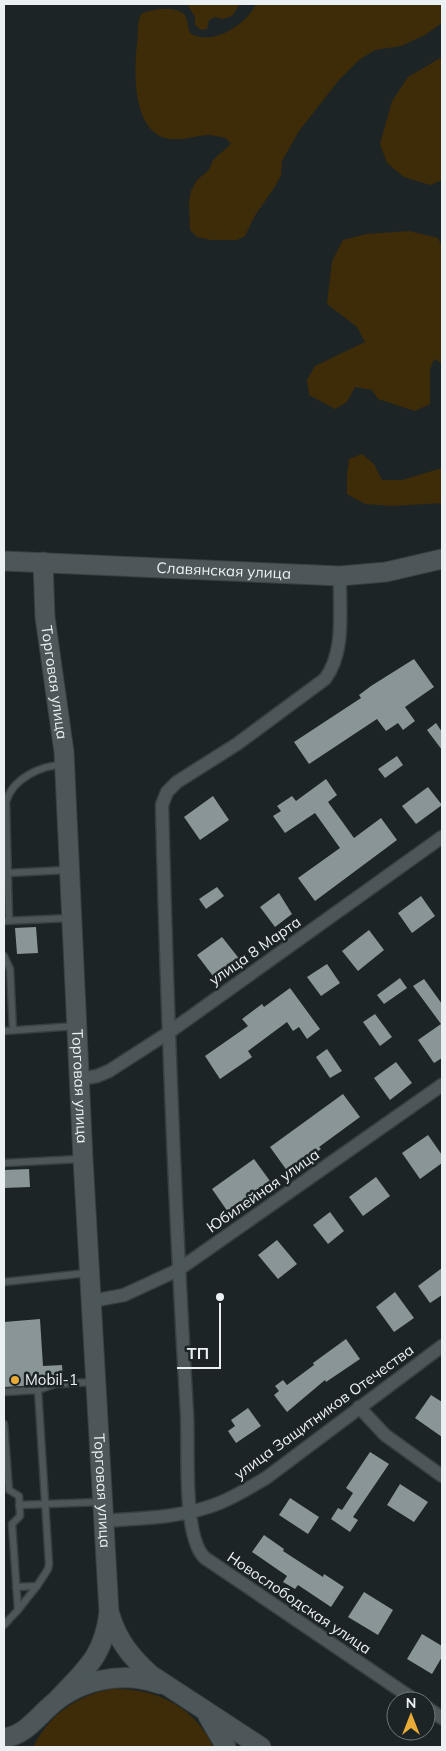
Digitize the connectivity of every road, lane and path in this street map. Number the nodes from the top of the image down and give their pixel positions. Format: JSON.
{"nodes":[{"id":1,"x":442,"y":559,"type":"edge"},
{"id":2,"x":4,"y":561,"type":"edge"},
{"id":3,"x":43,"y":562,"type":"junction"},
{"id":4,"x":340,"y":576,"type":"junction"},
{"id":5,"x":64,"y":765,"type":"junction"},
{"id":6,"x":5,"y":813,"type":"edge"},
{"id":7,"x":442,"y":838,"type":"edge"},
{"id":8,"x":69,"y":870,"type":"junction"},
{"id":9,"x":8,"y":873,"type":"junction"},
{"id":10,"x":72,"y":918,"type":"junction"},
{"id":11,"x":6,"y":920,"type":"edge"},
{"id":12,"x":4,"y":956,"type":"edge"},
{"id":13,"x":77,"y":1026,"type":"junction"},
{"id":14,"x":13,"y":1030,"type":"junction"},
{"id":15,"x":4,"y":1031,"type":"edge"},
{"id":16,"x":168,"y":1033,"type":"junction"},
{"id":17,"x":80,"y":1079,"type":"junction"},
{"id":18,"x":442,"y":1084,"type":"edge"},
{"id":19,"x":83,"y":1159,"type":"junction"},
{"id":20,"x":4,"y":1163,"type":"edge"},
{"id":21,"x":178,"y":1270,"type":"junction"},
{"id":22,"x":90,"y":1273,"type":"junction"},
{"id":23,"x":4,"y":1282,"type":"edge"},
{"id":24,"x":92,"y":1301,"type":"junction"},
{"id":25,"x":442,"y":1346,"type":"edge"},
{"id":26,"x":96,"y":1382,"type":"junction"},
{"id":27,"x":38,"y":1390,"type":"junction"},
{"id":28,"x":4,"y":1392,"type":"edge"},
{"id":29,"x":359,"y":1407,"type":"junction"},
{"id":30,"x":4,"y":1424,"type":"edge"},
{"id":31,"x":442,"y":1476,"type":"edge"},
{"id":32,"x":103,"y":1501,"type":"junction"},
{"id":33,"x":45,"y":1504,"type":"junction"},
{"id":34,"x":19,"y":1505,"type":"junction"},
{"id":35,"x":190,"y":1512,"type":"junction"},
{"id":36,"x":105,"y":1521,"type":"junction"},
{"id":37,"x":37,"y":1586,"type":"junction"},
{"id":38,"x":16,"y":1588,"type":"junction"},
{"id":39,"x":18,"y":1610,"type":"junction"},
{"id":40,"x":110,"y":1612,"type":"junction"},
{"id":41,"x":4,"y":1625,"type":"edge"},
{"id":42,"x":170,"y":1688,"type":"junction"},
{"id":43,"x":401,"y":1691,"type":"edge"},
{"id":44,"x":57,"y":1700,"type":"junction"},
{"id":45,"x":195,"y":1703,"type":"junction"},
{"id":46,"x":38,"y":1718,"type":"junction"},
{"id":47,"x":4,"y":1738,"type":"edge"},
{"id":48,"x":21,"y":1747,"type":"edge"},
{"id":49,"x":226,"y":1747,"type":"edge"},
{"id":50,"x":261,"y":1747,"type":"edge"}],
"edges":[{"from":1,"to":4,"type":"street","name":"Славянская улица"},
{"from":2,"to":3,"type":"street","name":"Славянская улица"},
{"from":3,"to":4,"type":"street","name":"Славянская улица"},
{"from":3,"to":5,"type":"street","name":"Торговая улица"},
{"from":4,"to":16,"type":"street","name":"Новослободская улица"},
{"from":5,"to":6,"type":"lane"},
{"from":5,"to":8,"type":"street","name":"Торговая улица"},
{"from":6,"to":9,"type":"lane"},
{"from":7,"to":16,"type":"street","name":"улица 8 Марта"},
{"from":8,"to":9,"type":"lane"},
{"from":8,"to":10,"type":"street","name":"Торговая улица"},
{"from":9,"to":11,"type":"lane"},
{"from":10,"to":11,"type":"lane"},
{"from":10,"to":13,"type":"street","name":"Торговая улица"},
{"from":12,"to":14,"type":"lane"},
{"from":13,"to":14,"type":"lane"},
{"from":13,"to":17,"type":"street","name":"Торговая улица"},
{"from":14,"to":15,"type":"lane"},
{"from":16,"to":17,"type":"street","name":"улица 8 Марта"},
{"from":16,"to":21,"type":"street","name":"Новослободская улица"},
{"from":17,"to":19,"type":"street","name":"Торговая улица"},
{"from":18,"to":21,"type":"street","name":"Юбилейная улица"},
{"from":19,"to":20,"type":"lane"},
{"from":19,"to":22,"type":"street","name":"Торговая улица"},
{"from":21,"to":24,"type":"street","name":"Юбилейная улица"},
{"from":21,"to":35,"type":"street","name":"Новослободская улица"},
{"from":22,"to":23,"type":"lane"},
{"from":22,"to":24,"type":"street","name":"Торговая улица"},
{"from":24,"to":26,"type":"street","name":"Торговая улица"},
{"from":25,"to":29,"type":"street","name":"улица Защитников Отечества"},
{"from":26,"to":27,"type":"lane"},
{"from":26,"to":32,"type":"street","name":"Торговая улица"},
{"from":27,"to":28,"type":"lane"},
{"from":27,"to":33,"type":"lane"},
{"from":29,"to":31,"type":"street"},
{"from":29,"to":35,"type":"street","name":"улица Защитников Отечества"},
{"from":30,"to":34,"type":"lane"},
{"from":32,"to":33,"type":"lane"},
{"from":32,"to":36,"type":"street","name":"Торговая улица"},
{"from":33,"to":34,"type":"lane"},
{"from":33,"to":37,"type":"lane"},
{"from":34,"to":38,"type":"lane"},
{"from":35,"to":36,"type":"street","name":"улица Защитников Отечества"},
{"from":35,"to":43,"type":"street","name":"Новослободская улица"},
{"from":36,"to":40,"type":"street","name":"Торговая улица"},
{"from":37,"to":38,"type":"lane"},
{"from":37,"to":39,"type":"lane"},
{"from":38,"to":39,"type":"lane"},
{"from":39,"to":41,"type":"lane"},
{"from":40,"to":42,"type":"street"},
{"from":40,"to":44,"type":"street"},
{"from":42,"to":44,"type":"street"},
{"from":42,"to":45,"type":"street"},
{"from":44,"to":46,"type":"street"},
{"from":45,"to":49,"type":"street"},
{"from":45,"to":50,"type":"street"},
{"from":46,"to":47,"type":"street"},
{"from":46,"to":48,"type":"street"}]}
